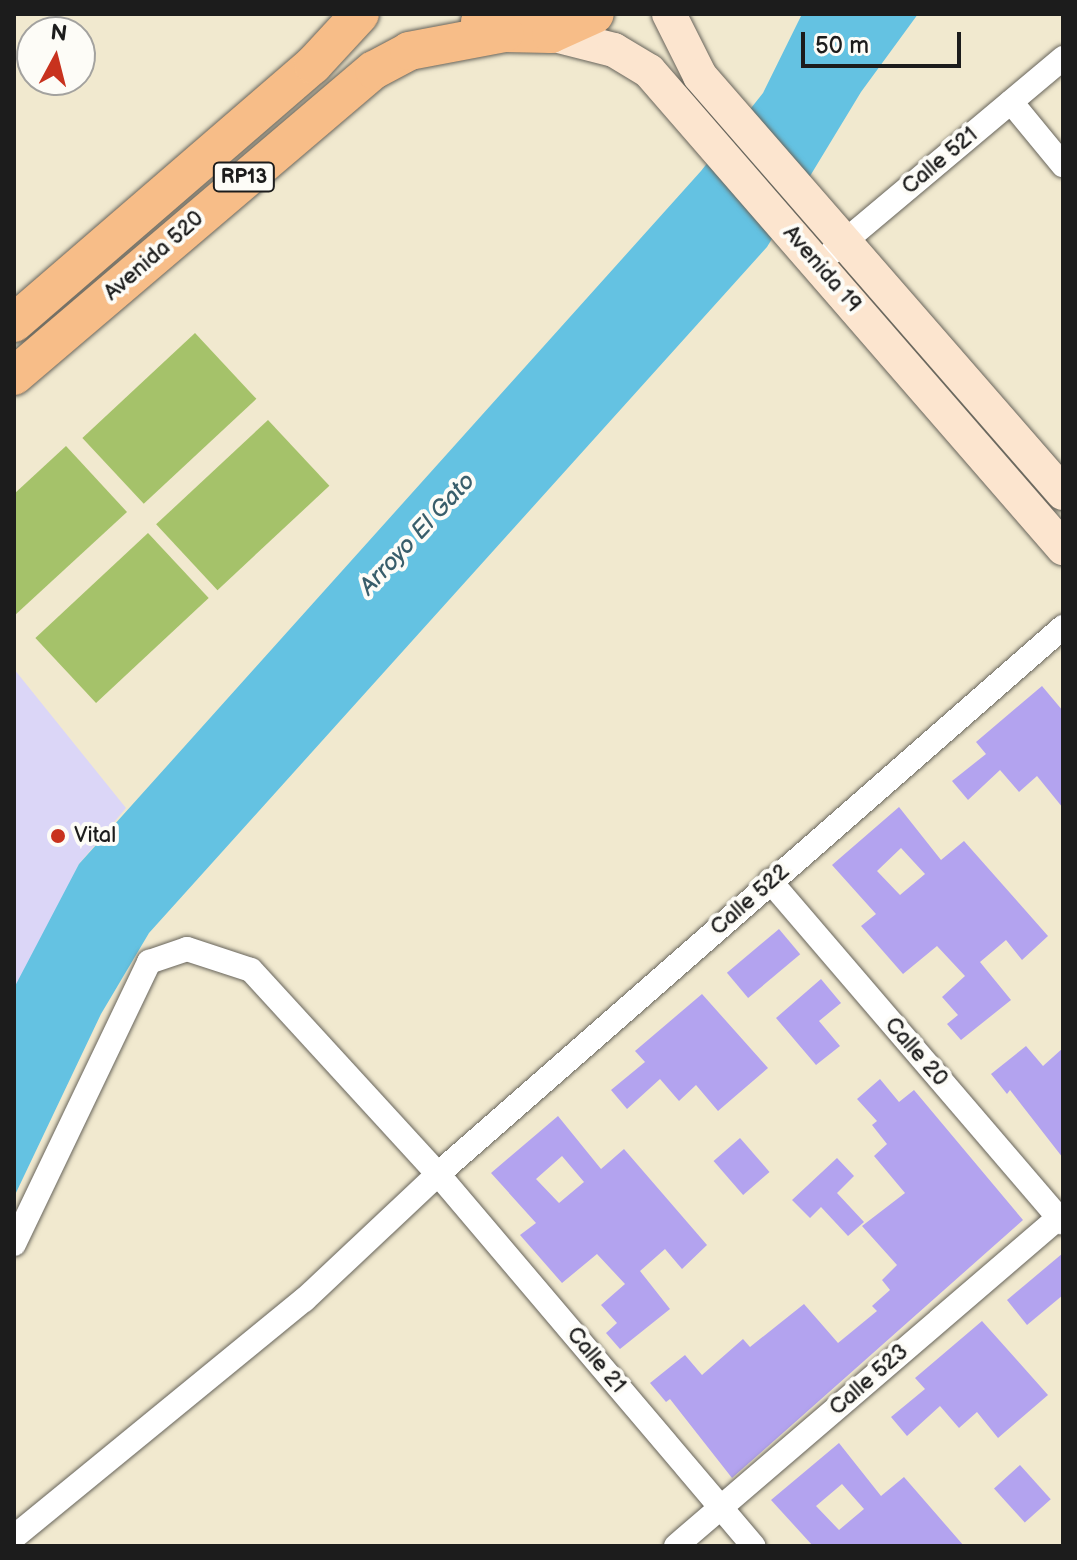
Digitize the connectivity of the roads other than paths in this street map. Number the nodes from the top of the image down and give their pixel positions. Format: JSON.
{"nodes":[{"id":1,"x":360,"y":14,"type":"edge"},
{"id":2,"x":463,"y":14,"type":"edge"},
{"id":3,"x":595,"y":14,"type":"edge"},
{"id":4,"x":669,"y":14,"type":"edge"},
{"id":5,"x":504,"y":33,"type":"junction"},
{"id":6,"x":551,"y":34,"type":"junction"},
{"id":7,"x":1063,"y":58,"type":"edge"},
{"id":8,"x":1011,"y":102,"type":"junction"},
{"id":9,"x":1063,"y":165,"type":"edge"},
{"id":10,"x":830,"y":254,"type":"junction"},
{"id":11,"x":14,"y":323,"type":"edge"},
{"id":12,"x":14,"y":376,"type":"edge"},
{"id":13,"x":1063,"y":493,"type":"edge"},
{"id":14,"x":1063,"y":548,"type":"edge"},
{"id":15,"x":1063,"y":627,"type":"edge"},
{"id":16,"x":770,"y":881,"type":"junction"},
{"id":17,"x":438,"y":1174,"type":"junction"},
{"id":18,"x":1062,"y":1218,"type":"edge"},
{"id":19,"x":14,"y":1244,"type":"edge"},
{"id":20,"x":720,"y":1507,"type":"junction"},
{"id":21,"x":14,"y":1537,"type":"edge"},
{"id":22,"x":676,"y":1546,"type":"edge"},
{"id":23,"x":754,"y":1546,"type":"edge"}],
"edges":[{"from":1,"to":11,"type":"main road","name":"Avenida 520","number":"RP13"},
{"from":2,"to":5,"type":"main road","number":"RP13"},
{"from":3,"to":6,"type":"main road","number":"RP13"},
{"from":4,"to":10,"type":"main road","name":"Avenida 19"},
{"from":5,"to":6,"type":"main road","number":"RP13"},
{"from":5,"to":12,"type":"main road","name":"Avenida 520","number":"RP13"},
{"from":6,"to":10,"type":"main road","name":"Avenida 19"},
{"from":7,"to":8,"type":"street","name":"Calle 521"},
{"from":8,"to":9,"type":"street"},
{"from":8,"to":10,"type":"street","name":"Calle 521"},
{"from":10,"to":13,"type":"main road","name":"Avenida 19"},
{"from":10,"to":14,"type":"main road","name":"Avenida 19"},
{"from":15,"to":16,"type":"street","name":"Calle 522"},
{"from":16,"to":17,"type":"street","name":"Calle 522"},
{"from":16,"to":18,"type":"street","name":"Calle 20"},
{"from":17,"to":19,"type":"street","name":"Calle 21"},
{"from":17,"to":20,"type":"street","name":"Calle 21"},
{"from":17,"to":21,"type":"street","name":"Calle 522"},
{"from":18,"to":20,"type":"street","name":"Calle 523"},
{"from":20,"to":22,"type":"street","name":"Calle 523"},
{"from":20,"to":23,"type":"street","name":"Calle 21"}]}
